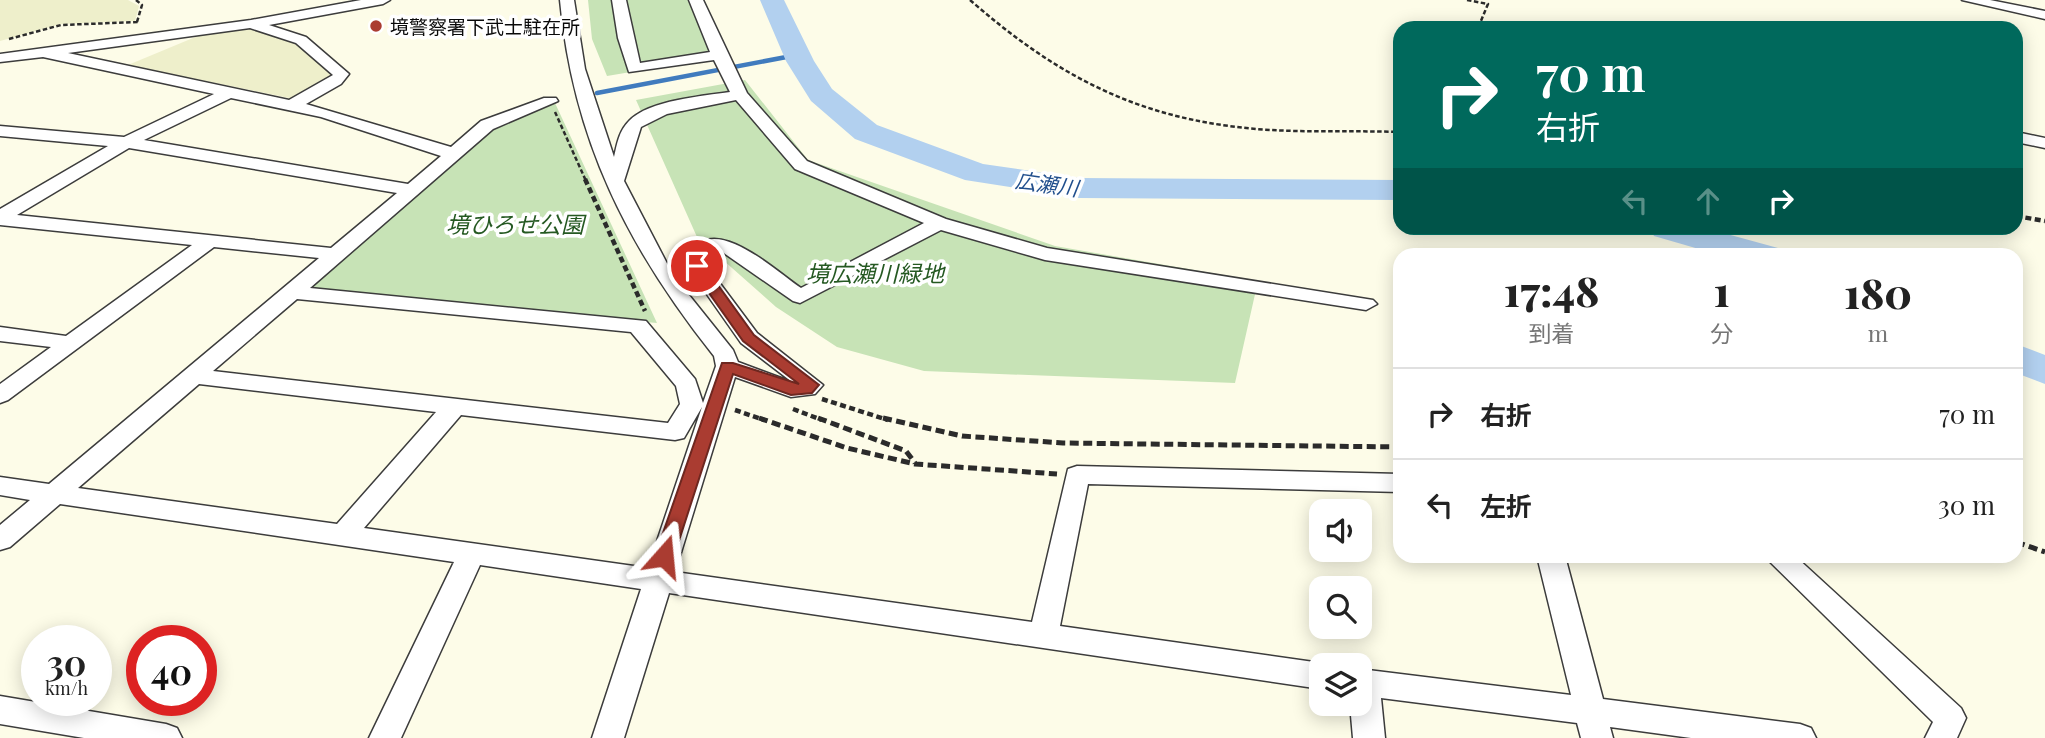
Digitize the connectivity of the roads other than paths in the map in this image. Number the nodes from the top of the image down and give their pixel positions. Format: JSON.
{"nodes":[{"id":1,"x":383,"y":0,"type":"edge"},
{"id":2,"x":567,"y":0,"type":"edge"},
{"id":3,"x":619,"y":0,"type":"edge"},
{"id":4,"x":696,"y":0,"type":"edge"},
{"id":5,"x":1969,"y":0,"type":"edge"},
{"id":6,"x":2045,"y":15,"type":"edge"},
{"id":7,"x":251,"y":24,"type":"junction"},
{"id":8,"x":46,"y":53,"type":"junction"},
{"id":9,"x":0,"y":58,"type":"edge"},
{"id":10,"x":724,"y":64,"type":"junction"},
{"id":11,"x":232,"y":91,"type":"junction"},
{"id":12,"x":740,"y":95,"type":"junction"},
{"id":13,"x":550,"y":101,"type":"dead end"},
{"id":14,"x":292,"y":105,"type":"junction"},
{"id":15,"x":0,"y":131,"type":"edge"},
{"id":16,"x":2023,"y":138,"type":"edge"},
{"id":17,"x":125,"y":142,"type":"junction"},
{"id":18,"x":2045,"y":144,"type":"edge"},
{"id":19,"x":454,"y":154,"type":"junction"},
{"id":20,"x":616,"y":179,"type":"junction"},
{"id":21,"x":412,"y":190,"type":"junction"},
{"id":22,"x":0,"y":218,"type":"edge"},
{"id":23,"x":939,"y":223,"type":"junction"},
{"id":24,"x":210,"y":241,"type":"junction"},
{"id":25,"x":335,"y":254,"type":"junction"},
{"id":26,"x":289,"y":292,"type":"junction"},
{"id":27,"x":1366,"y":304,"type":"dead end"},
{"id":28,"x":0,"y":334,"type":"edge"},
{"id":29,"x":71,"y":343,"type":"junction"},
{"id":30,"x":727,"y":366,"type":"junction"},
{"id":31,"x":194,"y":376,"type":"junction"},
{"id":32,"x":0,"y":396,"type":"edge"},
{"id":33,"x":455,"y":406,"type":"junction"},
{"id":34,"x":1393,"y":483,"type":"edge"},
{"id":35,"x":0,"y":486,"type":"edge"},
{"id":36,"x":52,"y":494,"type":"junction"},
{"id":37,"x":344,"y":534,"type":"junction"},
{"id":38,"x":0,"y":540,"type":"edge"},
{"id":39,"x":472,"y":553,"type":"junction"},
{"id":40,"x":1553,"y":563,"type":"edge"},
{"id":41,"x":1784,"y":563,"type":"edge"},
{"id":42,"x":656,"y":582,"type":"junction"},
{"id":43,"x":1043,"y":638,"type":"junction"},
{"id":44,"x":1309,"y":674,"type":"edge"},
{"id":45,"x":1372,"y":684,"type":"edge"},
{"id":46,"x":0,"y":710,"type":"edge"},
{"id":47,"x":1366,"y":716,"type":"edge"},
{"id":48,"x":1593,"y":724,"type":"edge"},
{"id":49,"x":166,"y":738,"type":"edge"},
{"id":50,"x":384,"y":738,"type":"edge"},
{"id":51,"x":608,"y":738,"type":"edge"},
{"id":52,"x":1369,"y":738,"type":"edge"},
{"id":53,"x":1800,"y":738,"type":"edge"},
{"id":54,"x":1941,"y":738,"type":"edge"}],
"edges":[{"from":1,"to":7,"type":"street"},
{"from":2,"to":20,"type":"street"},
{"from":3,"to":10,"type":"street"},
{"from":4,"to":10,"type":"street"},
{"from":5,"to":6,"type":"street"},
{"from":7,"to":8,"type":"street"},
{"from":7,"to":14,"type":"street"},
{"from":8,"to":9,"type":"street"},
{"from":8,"to":11,"type":"street"},
{"from":10,"to":12,"type":"street"},
{"from":11,"to":14,"type":"street"},
{"from":11,"to":17,"type":"street"},
{"from":12,"to":20,"type":"street"},
{"from":12,"to":23,"type":"street"},
{"from":13,"to":19,"type":"street"},
{"from":14,"to":19,"type":"street"},
{"from":15,"to":17,"type":"street"},
{"from":16,"to":18,"type":"street"},
{"from":17,"to":21,"type":"street"},
{"from":17,"to":22,"type":"street"},
{"from":19,"to":21,"type":"street"},
{"from":20,"to":30,"type":"street"},
{"from":21,"to":25,"type":"street"},
{"from":22,"to":24,"type":"street"},
{"from":23,"to":27,"type":"street"},
{"from":23,"to":30,"type":"street"},
{"from":24,"to":25,"type":"street"},
{"from":24,"to":29,"type":"street"},
{"from":25,"to":26,"type":"street"},
{"from":26,"to":31,"type":"street"},
{"from":26,"to":33,"type":"street"},
{"from":28,"to":29,"type":"street"},
{"from":29,"to":32,"type":"street"},
{"from":30,"to":42,"type":"street"},
{"from":31,"to":33,"type":"street"},
{"from":31,"to":36,"type":"street"},
{"from":33,"to":37,"type":"street"},
{"from":34,"to":43,"type":"street"},
{"from":35,"to":36,"type":"street"},
{"from":36,"to":37,"type":"street"},
{"from":36,"to":38,"type":"street"},
{"from":37,"to":39,"type":"street"},
{"from":39,"to":42,"type":"street"},
{"from":39,"to":50,"type":"street"},
{"from":40,"to":48,"type":"street"},
{"from":41,"to":54,"type":"street"},
{"from":42,"to":43,"type":"street"},
{"from":42,"to":51,"type":"street"},
{"from":43,"to":44,"type":"street"},
{"from":45,"to":48,"type":"street"},
{"from":46,"to":49,"type":"street"},
{"from":47,"to":52,"type":"street"},
{"from":48,"to":53,"type":"street"}]}
